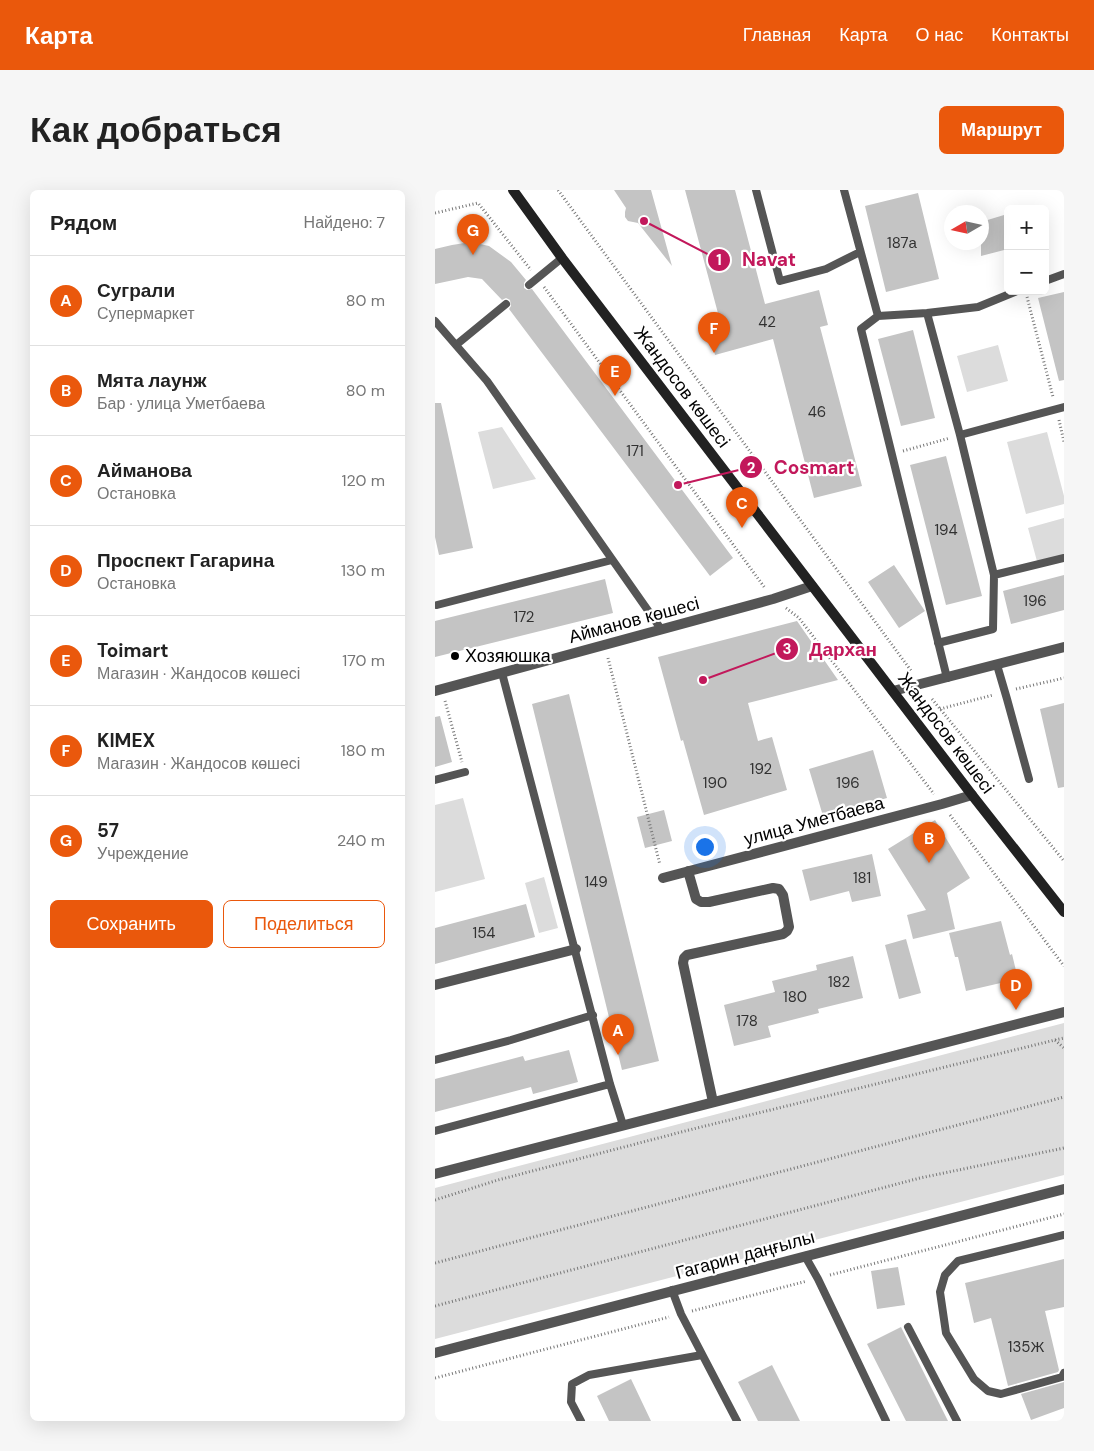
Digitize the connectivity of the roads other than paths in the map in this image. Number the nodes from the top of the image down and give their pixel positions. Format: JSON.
{"nodes":[{"id":1,"x":513,"y":190,"type":"edge"},
{"id":2,"x":756,"y":190,"type":"edge"},
{"id":3,"x":844,"y":190,"type":"edge"},
{"id":4,"x":861,"y":252,"type":"junction"},
{"id":5,"x":562,"y":258,"type":"junction"},
{"id":6,"x":1064,"y":274,"type":"edge"},
{"id":7,"x":1049,"y":280,"type":"edge"},
{"id":8,"x":529,"y":285,"type":"dead end"},
{"id":9,"x":1007,"y":295,"type":"edge"},
{"id":10,"x":506,"y":304,"type":"dead end"},
{"id":11,"x":927,"y":313,"type":"junction"},
{"id":12,"x":878,"y":316,"type":"junction"},
{"id":13,"x":435,"y":321,"type":"edge"},
{"id":14,"x":456,"y":345,"type":"junction"},
{"id":15,"x":1060,"y":408,"type":"edge"},
{"id":16,"x":960,"y":435,"type":"junction"},
{"id":17,"x":1064,"y":558,"type":"edge"},
{"id":18,"x":613,"y":560,"type":"junction"},
{"id":19,"x":995,"y":575,"type":"junction"},
{"id":20,"x":813,"y":586,"type":"junction"},
{"id":21,"x":437,"y":605,"type":"dead end"},
{"id":22,"x":661,"y":629,"type":"junction"},
{"id":23,"x":938,"y":643,"type":"junction"},
{"id":24,"x":1064,"y":647,"type":"edge"},
{"id":25,"x":997,"y":664,"type":"junction"},
{"id":26,"x":502,"y":673,"type":"junction"},
{"id":27,"x":947,"y":678,"type":"junction"},
{"id":28,"x":439,"y":690,"type":"edge"},
{"id":29,"x":893,"y":691,"type":"junction"},
{"id":30,"x":465,"y":772,"type":"road end"},
{"id":31,"x":1029,"y":779,"type":"dead end"},
{"id":32,"x":435,"y":780,"type":"edge"},
{"id":33,"x":972,"y":795,"type":"junction"},
{"id":34,"x":688,"y":872,"type":"junction"},
{"id":35,"x":663,"y":878,"type":"road end"},
{"id":36,"x":1064,"y":912,"type":"edge"},
{"id":37,"x":576,"y":949,"type":"junction"},
{"id":38,"x":435,"y":985,"type":"edge"},
{"id":39,"x":1064,"y":1012,"type":"edge"},
{"id":40,"x":593,"y":1015,"type":"junction"},
{"id":41,"x":435,"y":1060,"type":"edge"},
{"id":42,"x":611,"y":1084,"type":"junction"},
{"id":43,"x":713,"y":1102,"type":"junction"},
{"id":44,"x":623,"y":1125,"type":"junction"},
{"id":45,"x":435,"y":1131,"type":"edge"},
{"id":46,"x":435,"y":1174,"type":"edge"},
{"id":47,"x":1064,"y":1189,"type":"edge"},
{"id":48,"x":1064,"y":1235,"type":"edge"},
{"id":49,"x":805,"y":1256,"type":"junction"},
{"id":50,"x":672,"y":1290,"type":"junction"},
{"id":51,"x":908,"y":1328,"type":"dead end"},
{"id":52,"x":435,"y":1352,"type":"edge"},
{"id":53,"x":702,"y":1355,"type":"junction"},
{"id":54,"x":1064,"y":1374,"type":"edge"},
{"id":55,"x":581,"y":1421,"type":"edge"},
{"id":56,"x":737,"y":1421,"type":"edge"},
{"id":57,"x":886,"y":1421,"type":"edge"},
{"id":58,"x":957,"y":1421,"type":"edge"}],
"edges":[{"from":1,"to":5,"type":"main road","name":"Жандосов көшесі"},
{"from":2,"to":4,"type":"lane"},
{"from":3,"to":4,"type":"lane"},
{"from":4,"to":12,"type":"lane"},
{"from":5,"to":8,"type":"lane"},
{"from":5,"to":20,"type":"main road","name":"Жандосов көшесі"},
{"from":6,"to":7,"type":"lane"},
{"from":9,"to":11,"type":"lane"},
{"from":10,"to":14,"type":"lane"},
{"from":11,"to":12,"type":"lane"},
{"from":11,"to":16,"type":"lane"},
{"from":12,"to":23,"type":"lane"},
{"from":13,"to":14,"type":"lane"},
{"from":14,"to":18,"type":"lane"},
{"from":15,"to":16,"type":"lane"},
{"from":16,"to":19,"type":"lane"},
{"from":17,"to":19,"type":"lane"},
{"from":18,"to":21,"type":"lane"},
{"from":18,"to":22,"type":"lane"},
{"from":19,"to":23,"type":"lane"},
{"from":20,"to":22,"type":"street","name":"Айманов көшесі"},
{"from":20,"to":29,"type":"main road","name":"Жандосов көшесі"},
{"from":22,"to":26,"type":"street","name":"Айманов көшесі"},
{"from":23,"to":27,"type":"lane"},
{"from":24,"to":25,"type":"street"},
{"from":25,"to":27,"type":"street"},
{"from":25,"to":31,"type":"lane"},
{"from":26,"to":28,"type":"street","name":"Айманов көшесі"},
{"from":26,"to":37,"type":"lane"},
{"from":27,"to":29,"type":"street"},
{"from":29,"to":33,"type":"main road","name":"Жандосов көшесі"},
{"from":30,"to":32,"type":"lane"},
{"from":33,"to":34,"type":"street","name":"улица Уметбаева"},
{"from":33,"to":36,"type":"main road","name":"Жандосов көшесі"},
{"from":34,"to":35,"type":"street","name":"улица Уметбаева"},
{"from":34,"to":43,"type":"street"},
{"from":37,"to":38,"type":"street"},
{"from":37,"to":40,"type":"lane"},
{"from":39,"to":43,"type":"street"},
{"from":40,"to":41,"type":"lane"},
{"from":40,"to":42,"type":"lane"},
{"from":42,"to":44,"type":"lane"},
{"from":42,"to":45,"type":"lane"},
{"from":43,"to":44,"type":"street"},
{"from":44,"to":46,"type":"street"},
{"from":47,"to":49,"type":"street","name":"Гагарин даңғылы"},
{"from":48,"to":54,"type":"lane"},
{"from":49,"to":50,"type":"street","name":"Гагарин даңғылы"},
{"from":49,"to":57,"type":"lane"},
{"from":50,"to":52,"type":"street","name":"Гагарин даңғылы"},
{"from":50,"to":53,"type":"lane"},
{"from":51,"to":58,"type":"lane"},
{"from":53,"to":55,"type":"lane"},
{"from":53,"to":56,"type":"lane"}]}
